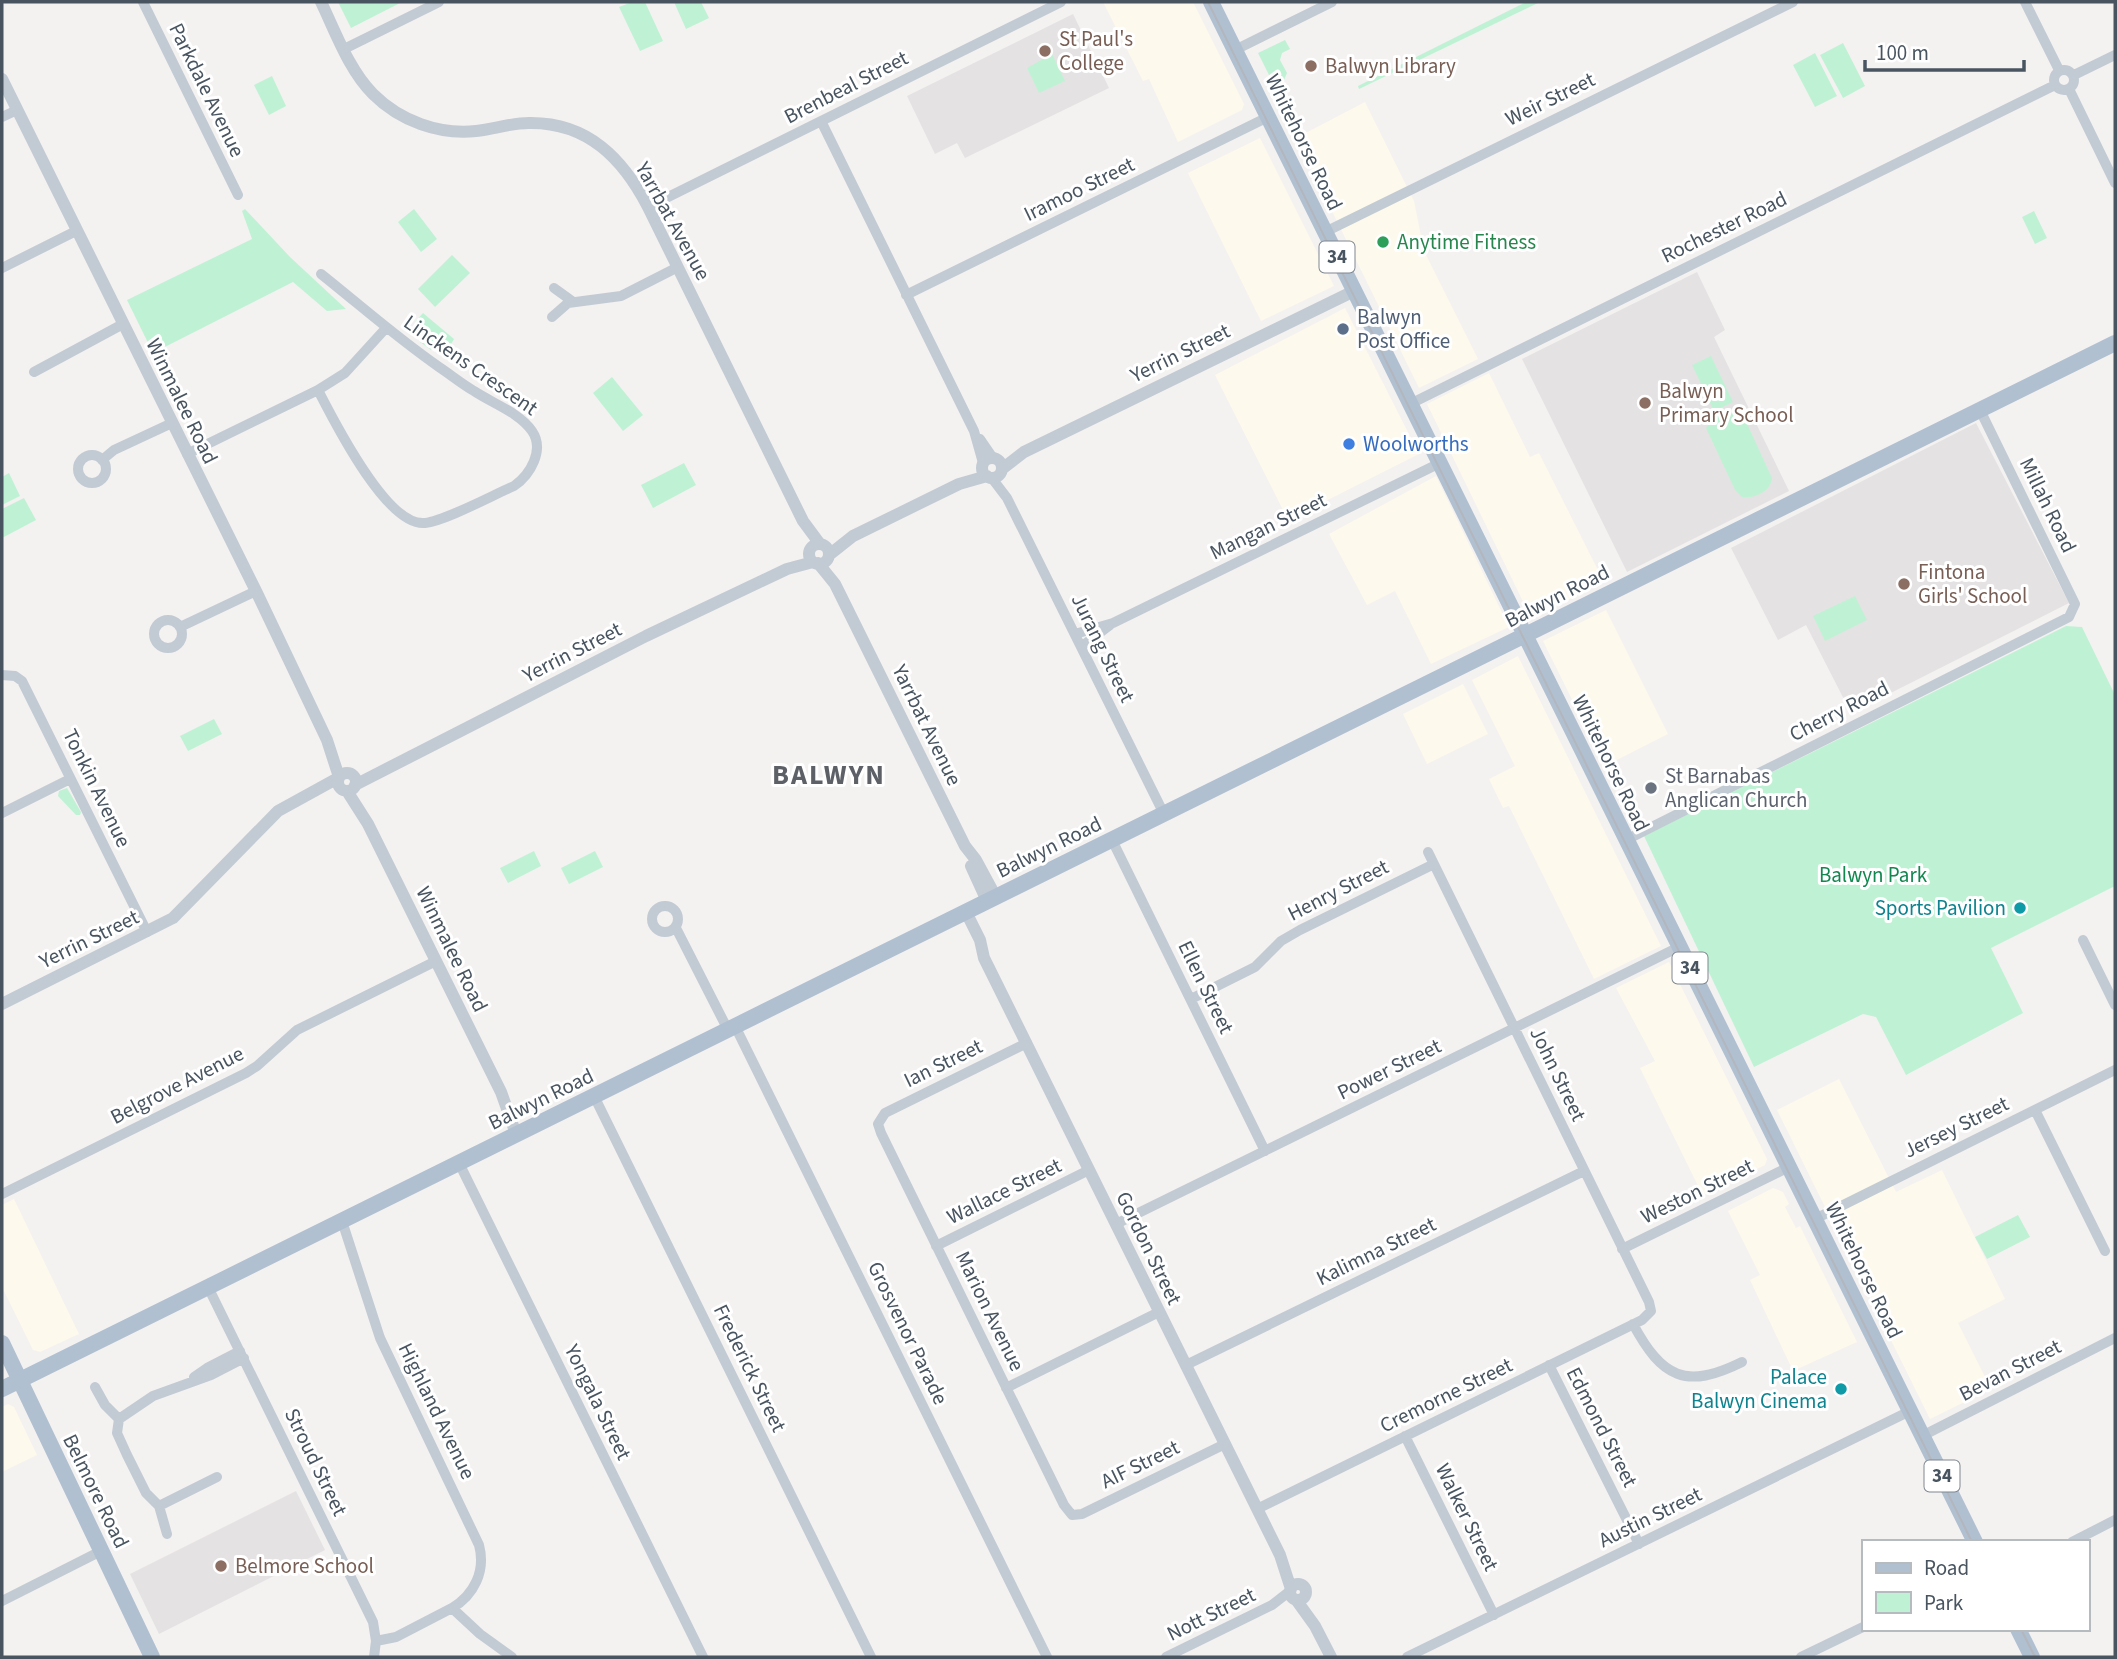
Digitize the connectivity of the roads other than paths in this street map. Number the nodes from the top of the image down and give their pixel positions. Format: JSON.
{"nodes":[{"id":1,"x":143,"y":2,"type":"edge"},
{"id":2,"x":321,"y":2,"type":"edge"},
{"id":3,"x":439,"y":2,"type":"edge"},
{"id":4,"x":1061,"y":2,"type":"edge"},
{"id":5,"x":1211,"y":2,"type":"edge"},
{"id":6,"x":1332,"y":2,"type":"edge"},
{"id":7,"x":1793,"y":2,"type":"edge"},
{"id":8,"x":2025,"y":2,"type":"edge"},
{"id":9,"x":344,"y":49,"type":"junction"},
{"id":10,"x":1235,"y":50,"type":"junction"},
{"id":11,"x":2115,"y":55,"type":"edge"},
{"id":12,"x":2059,"y":71,"type":"junction"},
{"id":13,"x":2074,"y":75,"type":"junction"},
{"id":14,"x":2,"y":79,"type":"edge"},
{"id":15,"x":2055,"y":85,"type":"junction"},
{"id":16,"x":2069,"y":89,"type":"junction"},
{"id":17,"x":17,"y":110,"type":"junction"},
{"id":18,"x":2,"y":117,"type":"edge"},
{"id":19,"x":1268,"y":117,"type":"junction"},
{"id":20,"x":821,"y":121,"type":"junction"},
{"id":21,"x":2115,"y":183,"type":"edge"},
{"id":22,"x":238,"y":195,"type":"dead end"},
{"id":23,"x":648,"y":207,"type":"junction"},
{"id":24,"x":76,"y":230,"type":"junction"},
{"id":25,"x":1325,"y":232,"type":"junction"},
{"id":26,"x":678,"y":267,"type":"junction"},
{"id":27,"x":2,"y":268,"type":"edge"},
{"id":28,"x":321,"y":274,"type":"dead end"},
{"id":29,"x":554,"y":288,"type":"dead end"},
{"id":30,"x":1354,"y":291,"type":"junction"},
{"id":31,"x":906,"y":295,"type":"junction"},
{"id":32,"x":572,"y":301,"type":"junction"},
{"id":33,"x":552,"y":317,"type":"dead end"},
{"id":34,"x":123,"y":324,"type":"junction"},
{"id":35,"x":386,"y":328,"type":"junction"},
{"id":36,"x":2115,"y":343,"type":"edge"},
{"id":37,"x":34,"y":372,"type":"dead end"},
{"id":38,"x":318,"y":390,"type":"junction"},
{"id":39,"x":1410,"y":404,"type":"junction"},
{"id":40,"x":1980,"y":410,"type":"junction"},
{"id":41,"x":172,"y":424,"type":"junction"},
{"id":42,"x":187,"y":454,"type":"junction"},
{"id":43,"x":103,"y":460,"type":"dead end"},
{"id":44,"x":1440,"y":463,"type":"junction"},
{"id":45,"x":992,"y":468,"type":"junction"},
{"id":46,"x":819,"y":553,"type":"junction"},
{"id":47,"x":256,"y":591,"type":"junction"},
{"id":48,"x":2069,"y":617,"type":"joint"},
{"id":49,"x":1113,"y":622,"type":"junction"},
{"id":50,"x":180,"y":627,"type":"dead end"},
{"id":51,"x":1074,"y":634,"type":"junction"},
{"id":52,"x":1525,"y":635,"type":"junction"},
{"id":53,"x":1081,"y":647,"type":"junction"},
{"id":54,"x":2,"y":675,"type":"edge"},
{"id":55,"x":70,"y":779,"type":"junction"},
{"id":56,"x":347,"y":782,"type":"junction"},
{"id":57,"x":2,"y":813,"type":"edge"},
{"id":58,"x":1164,"y":814,"type":"junction"},
{"id":59,"x":1112,"y":840,"type":"junction"},
{"id":60,"x":1626,"y":840,"type":"junction"},
{"id":61,"x":1429,"y":852,"type":"dead end"},
{"id":62,"x":1434,"y":864,"type":"junction"},
{"id":63,"x":991,"y":899,"type":"junction"},
{"id":64,"x":962,"y":914,"type":"junction"},
{"id":65,"x":676,"y":928,"type":"dead end"},
{"id":66,"x":147,"y":932,"type":"junction"},
{"id":67,"x":2083,"y":940,"type":"dead end"},
{"id":68,"x":1679,"y":947,"type":"junction"},
{"id":69,"x":436,"y":961,"type":"junction"},
{"id":70,"x":1191,"y":999,"type":"junction"},
{"id":71,"x":2,"y":1004,"type":"edge"},
{"id":72,"x":2115,"y":1006,"type":"edge"},
{"id":73,"x":732,"y":1028,"type":"junction"},
{"id":74,"x":1514,"y":1029,"type":"junction"},
{"id":75,"x":1027,"y":1043,"type":"junction"},
{"id":76,"x":2115,"y":1070,"type":"edge"},
{"id":77,"x":594,"y":1096,"type":"junction"},
{"id":78,"x":2035,"y":1110,"type":"junction"},
{"id":79,"x":879,"y":1122,"type":"joint"},
{"id":80,"x":521,"y":1132,"type":"junction"},
{"id":81,"x":1265,"y":1151,"type":"junction"},
{"id":82,"x":459,"y":1163,"type":"junction"},
{"id":83,"x":1789,"y":1167,"type":"junction"},
{"id":84,"x":1089,"y":1170,"type":"junction"},
{"id":85,"x":1584,"y":1171,"type":"junction"},
{"id":86,"x":2,"y":1194,"type":"edge"},
{"id":87,"x":1815,"y":1219,"type":"junction"},
{"id":88,"x":342,"y":1221,"type":"junction"},
{"id":89,"x":1116,"y":1224,"type":"junction"},
{"id":90,"x":936,"y":1246,"type":"junction"},
{"id":91,"x":1622,"y":1249,"type":"junction"},
{"id":92,"x":2105,"y":1251,"type":"dead end"},
{"id":93,"x":208,"y":1287,"type":"junction"},
{"id":94,"x":1160,"y":1312,"type":"junction"},
{"id":95,"x":1650,"y":1313,"type":"joint"},
{"id":96,"x":1633,"y":1324,"type":"junction"},
{"id":97,"x":2115,"y":1338,"type":"edge"},
{"id":98,"x":2,"y":1343,"type":"edge"},
{"id":99,"x":242,"y":1354,"type":"junction"},
{"id":100,"x":1742,"y":1362,"type":"dead end"},
{"id":101,"x":1186,"y":1365,"type":"junction"},
{"id":102,"x":1549,"y":1365,"type":"junction"},
{"id":103,"x":20,"y":1381,"type":"junction"},
{"id":104,"x":95,"y":1387,"type":"dead end"},
{"id":105,"x":1006,"y":1388,"type":"junction"},
{"id":106,"x":2,"y":1390,"type":"edge"},
{"id":107,"x":1910,"y":1411,"type":"junction"},
{"id":108,"x":119,"y":1419,"type":"junction"},
{"id":109,"x":1405,"y":1436,"type":"junction"},
{"id":110,"x":1922,"y":1436,"type":"junction"},
{"id":111,"x":1225,"y":1444,"type":"junction"},
{"id":112,"x":218,"y":1477,"type":"dead end"},
{"id":113,"x":159,"y":1506,"type":"junction"},
{"id":114,"x":1257,"y":1509,"type":"junction"},
{"id":115,"x":1072,"y":1515,"type":"joint"},
{"id":116,"x":2115,"y":1520,"type":"edge"},
{"id":117,"x":167,"y":1534,"type":"dead end"},
{"id":118,"x":1974,"y":1540,"type":"edge"},
{"id":119,"x":2076,"y":1540,"type":"edge"},
{"id":120,"x":1639,"y":1544,"type":"junction"},
{"id":121,"x":102,"y":1551,"type":"junction"},
{"id":122,"x":1297,"y":1593,"type":"junction"},
{"id":123,"x":2,"y":1601,"type":"edge"},
{"id":124,"x":452,"y":1608,"type":"junction"},
{"id":125,"x":1494,"y":1615,"type":"junction"},
{"id":126,"x":1862,"y":1627,"type":"edge"},
{"id":127,"x":2019,"y":1631,"type":"edge"},
{"id":128,"x":376,"y":1641,"type":"junction"},
{"id":129,"x":152,"y":1657,"type":"edge"},
{"id":130,"x":374,"y":1657,"type":"edge"},
{"id":131,"x":512,"y":1657,"type":"edge"},
{"id":132,"x":703,"y":1657,"type":"edge"},
{"id":133,"x":871,"y":1657,"type":"edge"},
{"id":134,"x":1047,"y":1657,"type":"edge"},
{"id":135,"x":1166,"y":1657,"type":"edge"},
{"id":136,"x":1331,"y":1657,"type":"edge"},
{"id":137,"x":1407,"y":1657,"type":"edge"},
{"id":138,"x":1801,"y":1657,"type":"edge"},
{"id":139,"x":2032,"y":1657,"type":"edge"}],
"edges":[{"from":1,"to":22,"type":"street","name":"Parkdale Avenue"},
{"from":2,"to":9,"type":"street","name":"Yarrbat Avenue"},
{"from":3,"to":9,"type":"street"},
{"from":4,"to":20,"type":"street","name":"Brenbeal Street"},
{"from":5,"to":10,"type":"main road","name":"Whitehorse Road","number":"34"},
{"from":6,"to":10,"type":"street"},
{"from":7,"to":25,"type":"street","name":"Weir Street"},
{"from":8,"to":12,"type":"street"},
{"from":9,"to":23,"type":"street","name":"Yarrbat Avenue"},
{"from":10,"to":19,"type":"main road","name":"Whitehorse Road","number":"34"},
{"from":11,"to":13,"type":"street"},
{"from":12,"to":13,"type":"street"},
{"from":12,"to":15,"type":"street"},
{"from":13,"to":16,"type":"street"},
{"from":14,"to":17,"type":"street","name":"Winmalee Road"},
{"from":15,"to":16,"type":"street"},
{"from":15,"to":39,"type":"street","name":"Rochester Road"},
{"from":16,"to":21,"type":"street"},
{"from":17,"to":18,"type":"street"},
{"from":17,"to":24,"type":"street","name":"Winmalee Road"},
{"from":19,"to":25,"type":"main road","name":"Whitehorse Road","number":"34"},
{"from":19,"to":31,"type":"street","name":"Iramoo Street"},
{"from":20,"to":23,"type":"street","name":"Brenbeal Street"},
{"from":20,"to":31,"type":"street","name":"Jurang Street"},
{"from":23,"to":26,"type":"street","name":"Yarrbat Avenue"},
{"from":24,"to":27,"type":"street"},
{"from":24,"to":34,"type":"street","name":"Winmalee Road"},
{"from":25,"to":30,"type":"main road","name":"Whitehorse Road","number":"34"},
{"from":26,"to":32,"type":"street"},
{"from":26,"to":46,"type":"street","name":"Yarrbat Avenue"},
{"from":28,"to":35,"type":"street","name":"Linckens Crescent"},
{"from":29,"to":32,"type":"street"},
{"from":30,"to":39,"type":"main road","name":"Whitehorse Road","number":"34"},
{"from":30,"to":45,"type":"street","name":"Yerrin Street"},
{"from":31,"to":45,"type":"street","name":"Jurang Street"},
{"from":32,"to":33,"type":"street"},
{"from":34,"to":37,"type":"street"},
{"from":34,"to":41,"type":"street","name":"Winmalee Road"},
{"from":35,"to":38,"type":"street"},
{"from":35,"to":38,"type":"street","name":"Linckens Crescent"},
{"from":36,"to":40,"type":"main road","name":"Balwyn Road"},
{"from":38,"to":42,"type":"street"},
{"from":39,"to":44,"type":"main road","name":"Whitehorse Road","number":"34"},
{"from":40,"to":48,"type":"street","name":"Millah Road"},
{"from":40,"to":52,"type":"main road","name":"Balwyn Road"},
{"from":41,"to":42,"type":"street","name":"Winmalee Road"},
{"from":41,"to":43,"type":"street"},
{"from":42,"to":47,"type":"street","name":"Winmalee Road"},
{"from":44,"to":49,"type":"street","name":"Mangan Street"},
{"from":44,"to":52,"type":"main road","name":"Whitehorse Road","number":"34"},
{"from":45,"to":46,"type":"street","name":"Yerrin Street"},
{"from":45,"to":51,"type":"street","name":"Jurang Street"},
{"from":46,"to":56,"type":"street","name":"Yerrin Street"},
{"from":46,"to":63,"type":"street","name":"Yarrbat Avenue"},
{"from":47,"to":50,"type":"street"},
{"from":47,"to":56,"type":"street","name":"Winmalee Road"},
{"from":48,"to":60,"type":"street","name":"Cherry Road"},
{"from":49,"to":51,"type":"street","name":"Mangan Street"},
{"from":49,"to":53,"type":"street","name":"Mangan Street"},
{"from":51,"to":53,"type":"street","name":"Jurang Street"},
{"from":52,"to":58,"type":"main road","name":"Balwyn Road"},
{"from":52,"to":60,"type":"main road","name":"Whitehorse Road","number":"34"},
{"from":53,"to":58,"type":"street","name":"Jurang Street"},
{"from":54,"to":55,"type":"street","name":"Tonkin Avenue"},
{"from":55,"to":57,"type":"street"},
{"from":55,"to":66,"type":"street","name":"Tonkin Avenue"},
{"from":56,"to":66,"type":"street","name":"Yerrin Street"},
{"from":56,"to":69,"type":"street","name":"Winmalee Road"},
{"from":58,"to":59,"type":"main road","name":"Balwyn Road"},
{"from":59,"to":63,"type":"main road","name":"Balwyn Road"},
{"from":59,"to":70,"type":"street","name":"Ellen Street"},
{"from":60,"to":68,"type":"main road","name":"Whitehorse Road","number":"34"},
{"from":61,"to":62,"type":"street","name":"John Street"},
{"from":62,"to":70,"type":"street","name":"Henry Street"},
{"from":62,"to":74,"type":"street","name":"John Street"},
{"from":63,"to":64,"type":"main road","name":"Balwyn Road"},
{"from":64,"to":73,"type":"main road","name":"Balwyn Road"},
{"from":64,"to":75,"type":"street","name":"Gordon Street"},
{"from":65,"to":73,"type":"street","name":"Grosvenor Parade"},
{"from":66,"to":71,"type":"street","name":"Yerrin Street"},
{"from":67,"to":72,"type":"street"},
{"from":68,"to":74,"type":"street","name":"Power Street"},
{"from":68,"to":83,"type":"main road","name":"Whitehorse Road","number":"34"},
{"from":69,"to":80,"type":"street","name":"Winmalee Road"},
{"from":69,"to":86,"type":"street","name":"Belgrove Avenue"},
{"from":70,"to":81,"type":"street","name":"Ellen Street"},
{"from":73,"to":77,"type":"main road","name":"Balwyn Road"},
{"from":73,"to":134,"type":"street","name":"Grosvenor Parade"},
{"from":74,"to":81,"type":"street","name":"Power Street"},
{"from":74,"to":85,"type":"street","name":"John Street"},
{"from":75,"to":79,"type":"street","name":"Ian Street"},
{"from":75,"to":84,"type":"street","name":"Gordon Street"},
{"from":76,"to":78,"type":"street","name":"Jersey Street"},
{"from":77,"to":80,"type":"main road","name":"Balwyn Road"},
{"from":77,"to":133,"type":"street","name":"Frederick Street"},
{"from":78,"to":87,"type":"street","name":"Jersey Street"},
{"from":78,"to":92,"type":"street"},
{"from":79,"to":90,"type":"street","name":"Marion Avenue"},
{"from":80,"to":82,"type":"main road","name":"Balwyn Road"},
{"from":81,"to":89,"type":"street","name":"Power Street"},
{"from":82,"to":88,"type":"main road","name":"Balwyn Road"},
{"from":82,"to":132,"type":"street","name":"Yongala Street"},
{"from":83,"to":87,"type":"main road","name":"Whitehorse Road","number":"34"},
{"from":83,"to":91,"type":"street","name":"Weston Street"},
{"from":84,"to":89,"type":"street","name":"Gordon Street"},
{"from":84,"to":90,"type":"street","name":"Wallace Street"},
{"from":85,"to":91,"type":"street","name":"John Street"},
{"from":85,"to":101,"type":"street","name":"Kalimna Street"},
{"from":87,"to":107,"type":"main road","name":"Whitehorse Road","number":"34"},
{"from":88,"to":93,"type":"main road","name":"Balwyn Road"},
{"from":88,"to":124,"type":"street","name":"Highland Avenue"},
{"from":89,"to":94,"type":"street","name":"Gordon Street"},
{"from":90,"to":105,"type":"street","name":"Marion Avenue"},
{"from":91,"to":95,"type":"street","name":"John Street"},
{"from":93,"to":99,"type":"street","name":"Stroud Street"},
{"from":93,"to":103,"type":"main road","name":"Balwyn Road"},
{"from":94,"to":101,"type":"street","name":"Gordon Street"},
{"from":94,"to":105,"type":"street"},
{"from":95,"to":96,"type":"street","name":"Cremorne Street"},
{"from":96,"to":100,"type":"street"},
{"from":96,"to":102,"type":"street","name":"Cremorne Street"},
{"from":97,"to":110,"type":"street","name":"Bevan Street"},
{"from":98,"to":103,"type":"main road","name":"Belmore Road"},
{"from":99,"to":108,"type":"street"},
{"from":99,"to":128,"type":"street","name":"Stroud Street"},
{"from":101,"to":111,"type":"street","name":"Gordon Street"},
{"from":102,"to":109,"type":"street","name":"Cremorne Street"},
{"from":102,"to":120,"type":"street","name":"Edmond Street"},
{"from":103,"to":106,"type":"main road","name":"Balwyn Road"},
{"from":103,"to":121,"type":"main road","name":"Belmore Road"},
{"from":104,"to":108,"type":"street"},
{"from":105,"to":115,"type":"street","name":"Marion Avenue"},
{"from":107,"to":110,"type":"main road","name":"Whitehorse Road","number":"34"},
{"from":107,"to":120,"type":"street","name":"Austin Street"},
{"from":108,"to":113,"type":"street"},
{"from":109,"to":114,"type":"street","name":"Cremorne Street"},
{"from":109,"to":125,"type":"street","name":"Walker Street"},
{"from":110,"to":118,"type":"main road","name":"Whitehorse Road","number":"34"},
{"from":111,"to":114,"type":"street","name":"Gordon Street"},
{"from":111,"to":115,"type":"street","name":"AIF Street"},
{"from":112,"to":113,"type":"street"},
{"from":113,"to":117,"type":"street"},
{"from":114,"to":122,"type":"street","name":"Gordon Street"},
{"from":116,"to":119,"type":"street"},
{"from":120,"to":125,"type":"street","name":"Austin Street"},
{"from":121,"to":123,"type":"street"},
{"from":121,"to":129,"type":"main road","name":"Belmore Road"},
{"from":122,"to":135,"type":"street","name":"Nott Street"},
{"from":122,"to":136,"type":"street","name":"Gordon Street"},
{"from":124,"to":128,"type":"street","name":"Highland Avenue"},
{"from":124,"to":131,"type":"street"},
{"from":125,"to":137,"type":"street","name":"Austin Street"},
{"from":126,"to":138,"type":"street"},
{"from":127,"to":139,"type":"main road"},
{"from":128,"to":130,"type":"street","name":"Stroud Street"}]}
